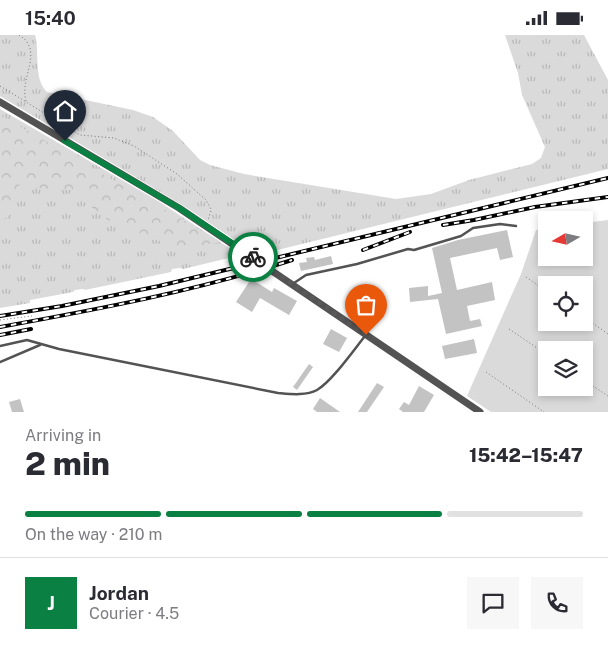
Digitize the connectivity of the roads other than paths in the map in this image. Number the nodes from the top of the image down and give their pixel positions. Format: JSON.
{"nodes":[{"id":1,"x":0,"y":102,"type":"edge"},
{"id":2,"x":516,"y":226,"type":"dead end"},
{"id":3,"x":293,"y":284,"type":"junction"},
{"id":4,"x":366,"y":335,"type":"junction"},
{"id":5,"x":42,"y":344,"type":"junction"},
{"id":6,"x":0,"y":346,"type":"edge"},
{"id":7,"x":0,"y":362,"type":"edge"},
{"id":8,"x":480,"y":412,"type":"edge"}],
"edges":[{"from":1,"to":3,"type":"street"},
{"from":2,"to":3,"type":"lane"},
{"from":3,"to":4,"type":"street"},
{"from":4,"to":5,"type":"lane"},
{"from":4,"to":8,"type":"street"},
{"from":5,"to":6,"type":"lane"},
{"from":5,"to":7,"type":"lane"}]}
